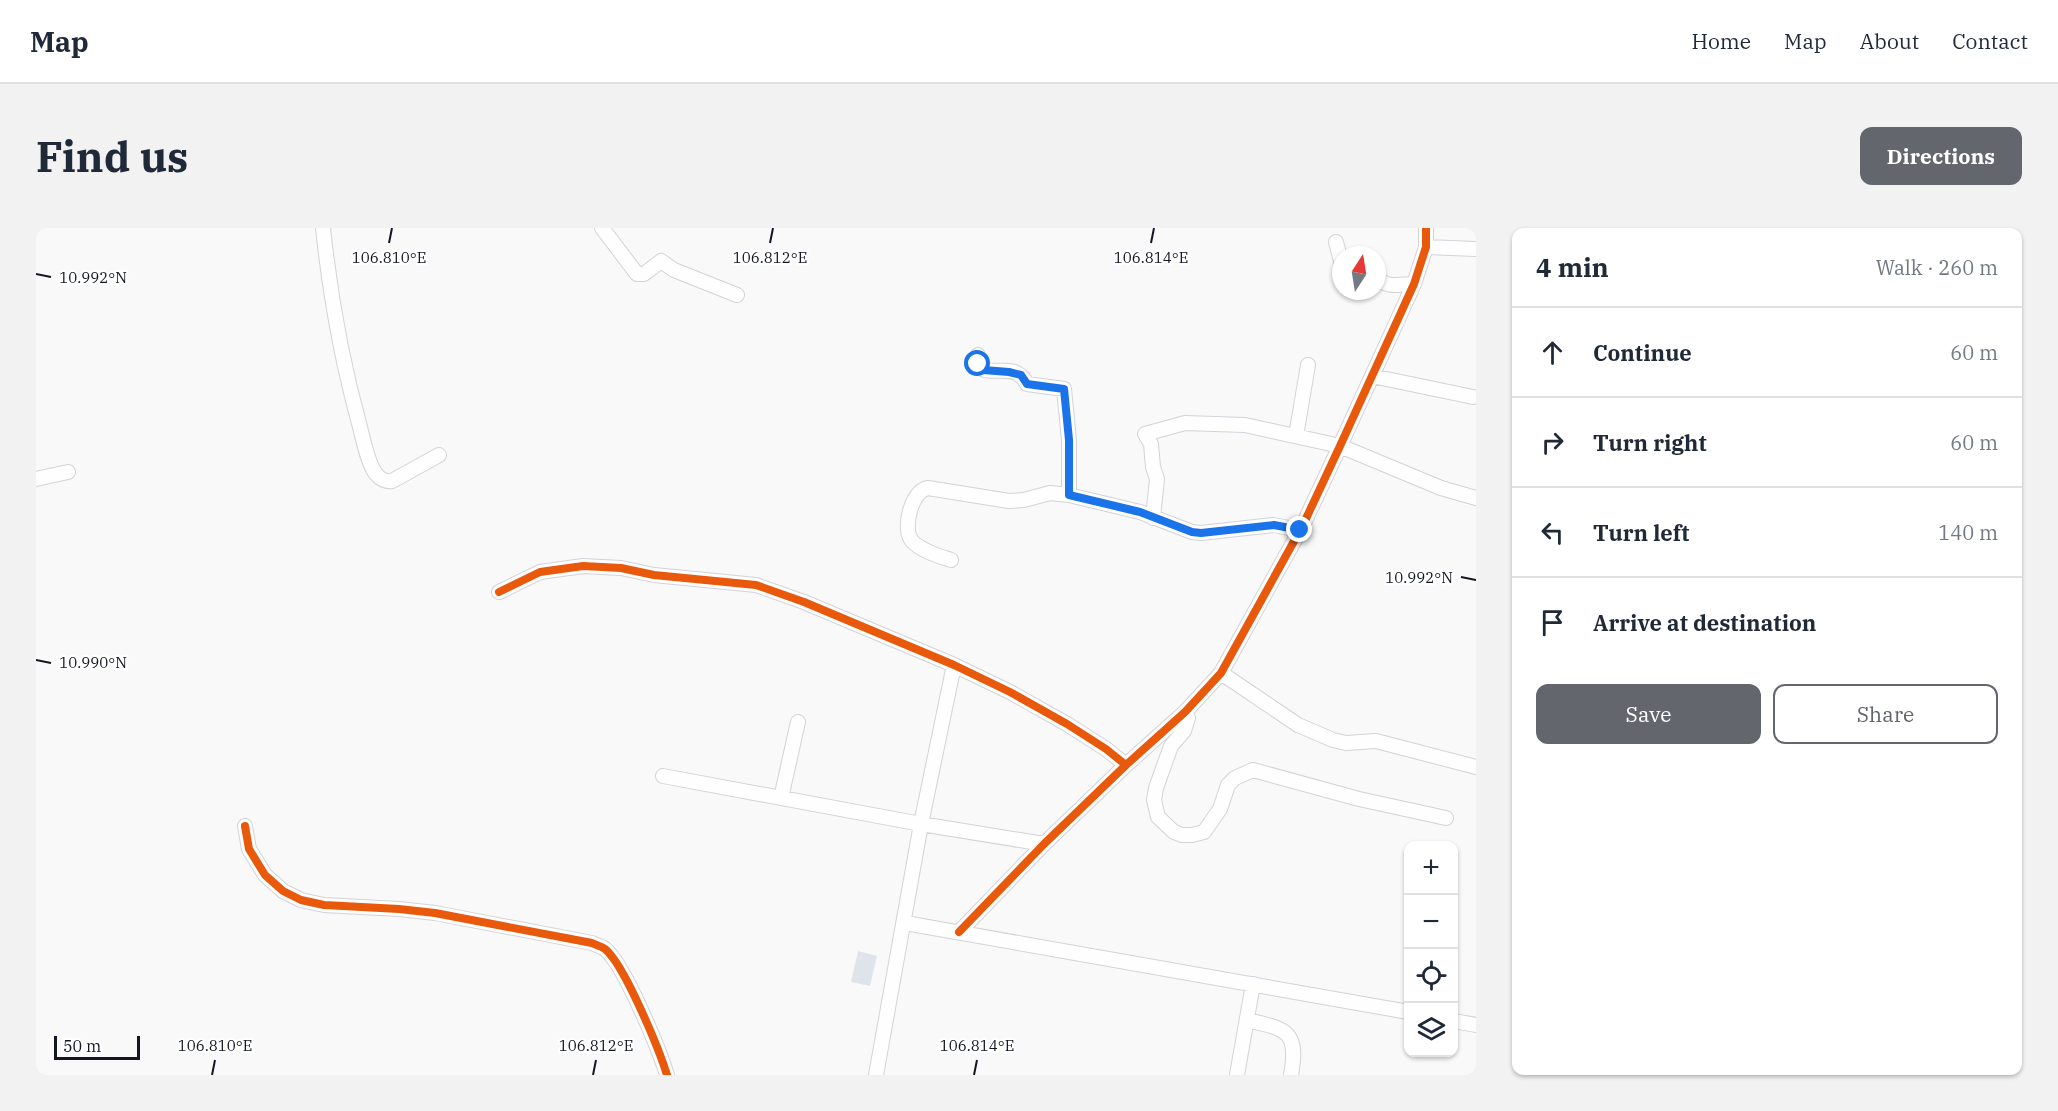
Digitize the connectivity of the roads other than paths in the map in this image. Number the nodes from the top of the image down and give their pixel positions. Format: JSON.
{"nodes":[{"id":1,"x":323,"y":228,"type":"edge"},
{"id":2,"x":602,"y":228,"type":"edge"},
{"id":3,"x":1426,"y":228,"type":"edge"},
{"id":4,"x":1336,"y":242,"type":"dead end"},
{"id":5,"x":1337,"y":246,"type":"edge"},
{"id":6,"x":1426,"y":248,"type":"junction"},
{"id":7,"x":1476,"y":249,"type":"edge"},
{"id":8,"x":1414,"y":284,"type":"junction"},
{"id":9,"x":1386,"y":285,"type":"edge"},
{"id":10,"x":737,"y":295,"type":"dead end"},
{"id":11,"x":978,"y":355,"type":"dead end"},
{"id":12,"x":1308,"y":365,"type":"dead end"},
{"id":13,"x":1372,"y":376,"type":"junction"},
{"id":14,"x":1473,"y":397,"type":"dead end"},
{"id":15,"x":1296,"y":436,"type":"junction"},
{"id":16,"x":1340,"y":446,"type":"junction"},
{"id":17,"x":439,"y":455,"type":"dead end"},
{"id":18,"x":68,"y":472,"type":"dead end"},
{"id":19,"x":36,"y":479,"type":"edge"},
{"id":20,"x":1069,"y":495,"type":"junction"},
{"id":21,"x":1476,"y":498,"type":"edge"},
{"id":22,"x":1153,"y":518,"type":"junction"},
{"id":23,"x":1300,"y":530,"type":"junction"},
{"id":24,"x":951,"y":560,"type":"dead end"},
{"id":25,"x":499,"y":592,"type":"dead end"},
{"id":26,"x":954,"y":665,"type":"junction"},
{"id":27,"x":1221,"y":673,"type":"junction"},
{"id":28,"x":1185,"y":712,"type":"junction"},
{"id":29,"x":798,"y":722,"type":"dead end"},
{"id":30,"x":1126,"y":765,"type":"junction"},
{"id":31,"x":1476,"y":767,"type":"edge"},
{"id":32,"x":663,"y":776,"type":"dead end"},
{"id":33,"x":781,"y":798,"type":"junction"},
{"id":34,"x":1446,"y":818,"type":"dead end"},
{"id":35,"x":921,"y":824,"type":"junction"},
{"id":36,"x":245,"y":826,"type":"dead end"},
{"id":37,"x":1044,"y":844,"type":"junction"},
{"id":38,"x":905,"y":923,"type":"junction"},
{"id":39,"x":959,"y":932,"type":"junction"},
{"id":40,"x":1253,"y":984,"type":"junction"},
{"id":41,"x":1404,"y":1011,"type":"edge"},
{"id":42,"x":1247,"y":1020,"type":"junction"},
{"id":43,"x":1458,"y":1022,"type":"edge"},
{"id":44,"x":1476,"y":1025,"type":"edge"},
{"id":45,"x":667,"y":1075,"type":"edge"},
{"id":46,"x":876,"y":1075,"type":"edge"},
{"id":47,"x":1237,"y":1075,"type":"edge"},
{"id":48,"x":1290,"y":1075,"type":"edge"}],
"edges":[{"from":1,"to":17,"type":"street"},
{"from":2,"to":10,"type":"street"},
{"from":3,"to":6,"type":"street"},
{"from":4,"to":5,"type":"street"},
{"from":6,"to":7,"type":"street"},
{"from":6,"to":8,"type":"street"},
{"from":8,"to":9,"type":"street"},
{"from":8,"to":13,"type":"street"},
{"from":11,"to":20,"type":"street"},
{"from":12,"to":15,"type":"street"},
{"from":13,"to":14,"type":"street"},
{"from":13,"to":16,"type":"street"},
{"from":15,"to":16,"type":"street"},
{"from":15,"to":22,"type":"street"},
{"from":16,"to":21,"type":"street"},
{"from":16,"to":23,"type":"street"},
{"from":18,"to":19,"type":"street"},
{"from":20,"to":22,"type":"street"},
{"from":20,"to":24,"type":"street"},
{"from":22,"to":23,"type":"street"},
{"from":23,"to":27,"type":"street"},
{"from":25,"to":26,"type":"street"},
{"from":26,"to":30,"type":"street"},
{"from":26,"to":35,"type":"street"},
{"from":27,"to":28,"type":"street"},
{"from":27,"to":31,"type":"street"},
{"from":28,"to":30,"type":"street"},
{"from":28,"to":34,"type":"street"},
{"from":29,"to":33,"type":"street"},
{"from":30,"to":37,"type":"street"},
{"from":32,"to":33,"type":"street"},
{"from":33,"to":35,"type":"street"},
{"from":35,"to":37,"type":"street"},
{"from":35,"to":38,"type":"street"},
{"from":36,"to":45,"type":"street"},
{"from":37,"to":39,"type":"street"},
{"from":38,"to":39,"type":"street"},
{"from":38,"to":46,"type":"street"},
{"from":39,"to":40,"type":"street"},
{"from":40,"to":41,"type":"street"},
{"from":40,"to":42,"type":"street"},
{"from":42,"to":47,"type":"street"},
{"from":42,"to":48,"type":"street"},
{"from":43,"to":44,"type":"street"}]}
